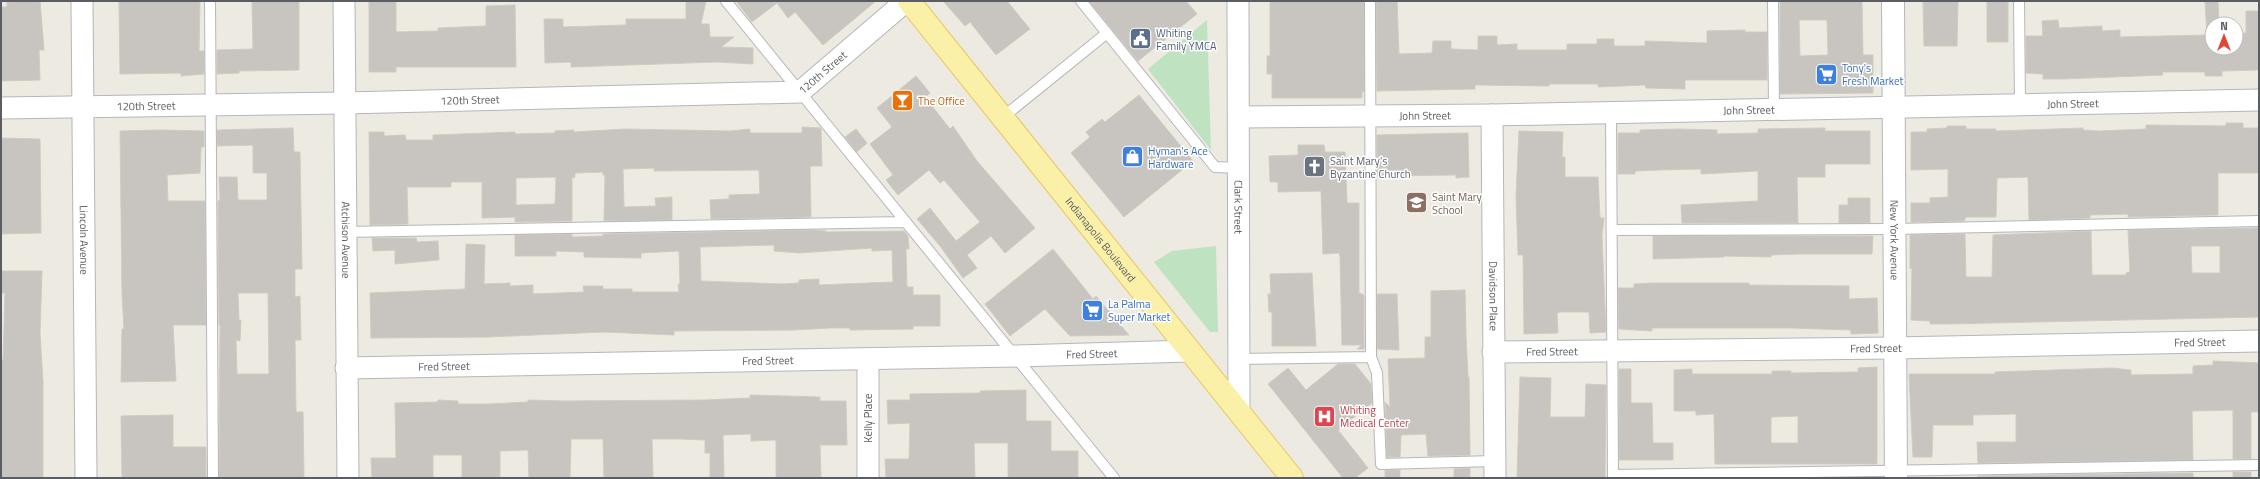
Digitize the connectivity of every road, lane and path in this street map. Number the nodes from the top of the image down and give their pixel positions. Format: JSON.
{"nodes":[{"id":1,"x":82,"y":1,"type":"edge"},
{"id":2,"x":210,"y":1,"type":"edge"},
{"id":3,"x":344,"y":1,"type":"edge"},
{"id":4,"x":726,"y":1,"type":"edge"},
{"id":5,"x":906,"y":1,"type":"edge"},
{"id":6,"x":909,"y":1,"type":"edge"},
{"id":7,"x":1081,"y":1,"type":"edge"},
{"id":8,"x":1238,"y":1,"type":"edge"},
{"id":9,"x":1370,"y":1,"type":"edge"},
{"id":10,"x":1773,"y":1,"type":"edge"},
{"id":11,"x":1893,"y":1,"type":"edge"},
{"id":12,"x":2019,"y":1,"type":"edge"},
{"id":13,"x":1107,"y":33,"type":"junction"},
{"id":14,"x":800,"y":92,"type":"junction"},
{"id":15,"x":2259,"y":100,"type":"edge"},
{"id":16,"x":345,"y":103,"type":"junction"},
{"id":17,"x":211,"y":105,"type":"junction"},
{"id":18,"x":2020,"y":105,"type":"junction"},
{"id":19,"x":83,"y":107,"type":"junction"},
{"id":20,"x":1893,"y":107,"type":"junction"},
{"id":21,"x":1,"y":108,"type":"edge"},
{"id":22,"x":1774,"y":110,"type":"junction"},
{"id":23,"x":1611,"y":113,"type":"junction"},
{"id":24,"x":1492,"y":115,"type":"junction"},
{"id":25,"x":1371,"y":116,"type":"junction"},
{"id":26,"x":1239,"y":117,"type":"junction"},
{"id":27,"x":1002,"y":118,"type":"junction"},
{"id":28,"x":1239,"y":168,"type":"junction"},
{"id":29,"x":2259,"y":221,"type":"edge"},
{"id":30,"x":906,"y":222,"type":"junction"},
{"id":31,"x":1894,"y":229,"type":"junction"},
{"id":32,"x":1612,"y":230,"type":"junction"},
{"id":33,"x":345,"y":232,"type":"junction"},
{"id":34,"x":2259,"y":341,"type":"edge"},
{"id":35,"x":1894,"y":348,"type":"junction"},
{"id":36,"x":1190,"y":351,"type":"junction"},
{"id":37,"x":1613,"y":351,"type":"junction"},
{"id":38,"x":1493,"y":352,"type":"junction"},
{"id":39,"x":1017,"y":356,"type":"junction"},
{"id":40,"x":1371,"y":357,"type":"junction"},
{"id":41,"x":868,"y":359,"type":"junction"},
{"id":42,"x":1238,"y":359,"type":"junction"},
{"id":43,"x":346,"y":368,"type":"junction"},
{"id":44,"x":1239,"y":412,"type":"junction"},
{"id":45,"x":2259,"y":465,"type":"edge"},
{"id":46,"x":1495,"y":470,"type":"edge"},
{"id":47,"x":2012,"y":473,"type":"edge"},
{"id":48,"x":1895,"y":474,"type":"edge"},
{"id":49,"x":1613,"y":476,"type":"edge"},
{"id":50,"x":86,"y":478,"type":"edge"},
{"id":51,"x":213,"y":478,"type":"edge"},
{"id":52,"x":348,"y":478,"type":"edge"},
{"id":53,"x":868,"y":478,"type":"edge"},
{"id":54,"x":1114,"y":478,"type":"edge"},
{"id":55,"x":1292,"y":478,"type":"edge"}],
"edges":[{"from":1,"to":19,"type":"street","name":"Lincoln Avenue"},
{"from":2,"to":17,"type":"lane"},
{"from":3,"to":16,"type":"street","name":"Atchison Avenue"},
{"from":4,"to":14,"type":"lane"},
{"from":5,"to":14,"type":"street","name":"120th Street"},
{"from":6,"to":27,"type":"main road","name":"Indianapolis Boulevard"},
{"from":7,"to":13,"type":"lane"},
{"from":8,"to":26,"type":"street","name":"Clark Street"},
{"from":9,"to":25,"type":"lane"},
{"from":10,"to":22,"type":"lane"},
{"from":11,"to":20,"type":"street","name":"New York Avenue"},
{"from":12,"to":18,"type":"lane"},
{"from":13,"to":27,"type":"lane"},
{"from":13,"to":28,"type":"lane"},
{"from":14,"to":16,"type":"street","name":"120th Street"},
{"from":14,"to":30,"type":"lane"},
{"from":15,"to":18,"type":"street","name":"John Street"},
{"from":16,"to":17,"type":"street","name":"120th Street"},
{"from":16,"to":33,"type":"street","name":"Atchison Avenue"},
{"from":17,"to":19,"type":"street","name":"120th Street"},
{"from":17,"to":51,"type":"lane"},
{"from":18,"to":20,"type":"street","name":"John Street"},
{"from":19,"to":21,"type":"street","name":"120th Street"},
{"from":19,"to":50,"type":"street","name":"Lincoln Avenue"},
{"from":20,"to":22,"type":"street","name":"John Street"},
{"from":20,"to":31,"type":"street","name":"New York Avenue"},
{"from":22,"to":23,"type":"street","name":"John Street"},
{"from":23,"to":24,"type":"street","name":"John Street"},
{"from":23,"to":32,"type":"lane"},
{"from":24,"to":25,"type":"street","name":"John Street"},
{"from":24,"to":38,"type":"street","name":"Davidson Place"},
{"from":25,"to":26,"type":"street","name":"John Street"},
{"from":25,"to":40,"type":"lane"},
{"from":26,"to":28,"type":"street","name":"Clark Street"},
{"from":27,"to":36,"type":"main road","name":"Indianapolis Boulevard"},
{"from":28,"to":42,"type":"street","name":"Clark Street"},
{"from":29,"to":31,"type":"lane"},
{"from":30,"to":33,"type":"lane"},
{"from":30,"to":39,"type":"lane"},
{"from":31,"to":32,"type":"lane"},
{"from":31,"to":35,"type":"street","name":"New York Avenue"},
{"from":32,"to":37,"type":"lane"},
{"from":33,"to":43,"type":"street","name":"Atchison Avenue"},
{"from":34,"to":35,"type":"street","name":"Fred Street"},
{"from":35,"to":37,"type":"street","name":"Fred Street"},
{"from":35,"to":48,"type":"street","name":"New York Avenue"},
{"from":36,"to":39,"type":"street","name":"Fred Street"},
{"from":36,"to":44,"type":"main road","name":"Indianapolis Boulevard"},
{"from":37,"to":38,"type":"street","name":"Fred Street"},
{"from":37,"to":49,"type":"lane"},
{"from":38,"to":46,"type":"street","name":"Davidson Place"},
{"from":39,"to":41,"type":"street","name":"Fred Street"},
{"from":39,"to":54,"type":"lane"},
{"from":40,"to":42,"type":"lane"},
{"from":40,"to":46,"type":"lane"},
{"from":41,"to":43,"type":"street","name":"Fred Street"},
{"from":41,"to":53,"type":"street","name":"Kelly Place"},
{"from":42,"to":44,"type":"street","name":"Clark Street"},
{"from":43,"to":52,"type":"street","name":"Atchison Avenue"},
{"from":44,"to":55,"type":"main road","name":"Indianapolis Boulevard"},
{"from":45,"to":47,"type":"lane"},
{"from":47,"to":48,"type":"lane"},
{"from":48,"to":49,"type":"lane"}]}
